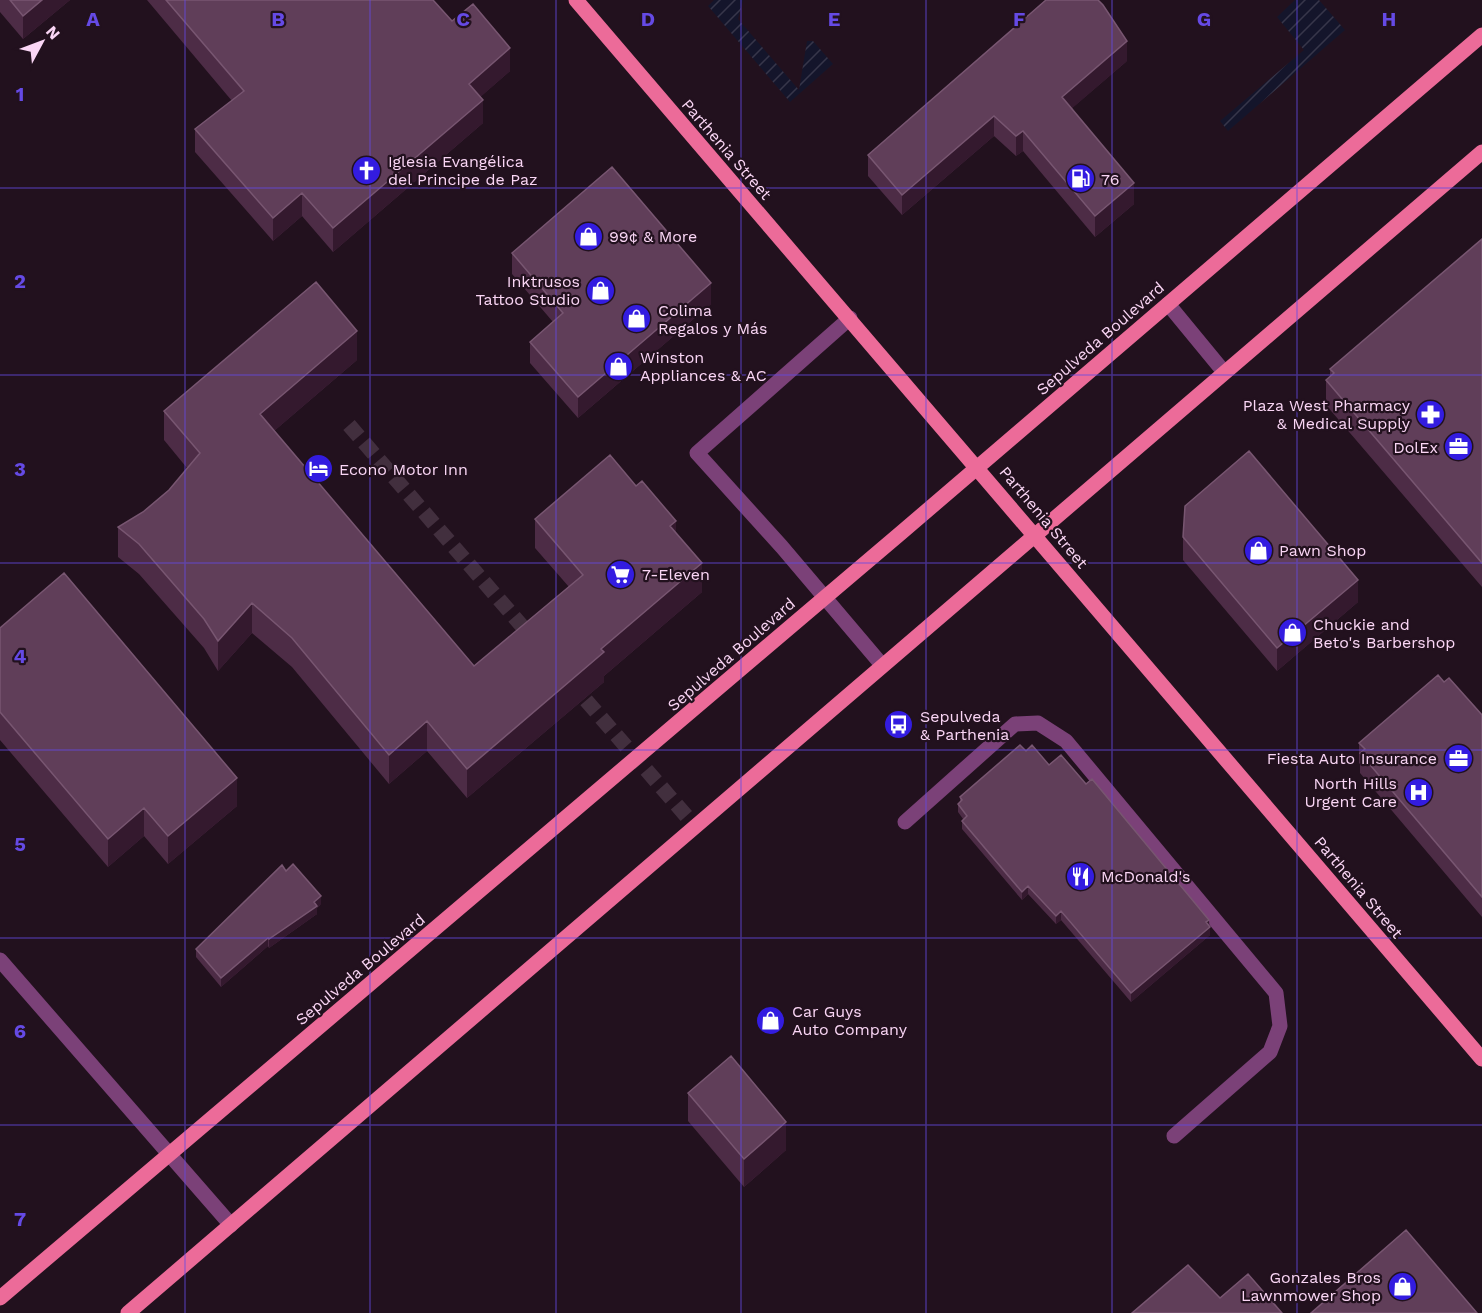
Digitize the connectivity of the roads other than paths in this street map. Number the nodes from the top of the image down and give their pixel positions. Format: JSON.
{"nodes":[{"id":1,"x":576,"y":0,"type":"edge"},
{"id":2,"x":1482,"y":35,"type":"edge"},
{"id":3,"x":1482,"y":152,"type":"edge"},
{"id":4,"x":1168,"y":304,"type":"junction"},
{"id":5,"x":850,"y":318,"type":"junction"},
{"id":6,"x":1224,"y":372,"type":"junction"},
{"id":7,"x":978,"y":467,"type":"junction"},
{"id":8,"x":1035,"y":534,"type":"junction"},
{"id":9,"x":824,"y":598,"type":"junction"},
{"id":10,"x":882,"y":665,"type":"junction"},
{"id":11,"x":905,"y":822,"type":"dead end"},
{"id":12,"x":0,"y":960,"type":"edge"},
{"id":13,"x":1482,"y":1059,"type":"edge"},
{"id":14,"x":1174,"y":1136,"type":"dead end"},
{"id":15,"x":170,"y":1155,"type":"junction"},
{"id":16,"x":231,"y":1225,"type":"junction"},
{"id":17,"x":0,"y":1298,"type":"edge"},
{"id":18,"x":128,"y":1313,"type":"edge"}],
"edges":[{"from":1,"to":5,"type":"main road","name":"Parthenia Street"},
{"from":2,"to":4,"type":"main road","name":"Sepulveda Boulevard"},
{"from":3,"to":6,"type":"main road"},
{"from":4,"to":6,"type":"lane"},
{"from":4,"to":7,"type":"main road","name":"Sepulveda Boulevard"},
{"from":5,"to":7,"type":"main road","name":"Parthenia Street"},
{"from":5,"to":9,"type":"lane"},
{"from":6,"to":8,"type":"main road"},
{"from":7,"to":8,"type":"main road","name":"Parthenia Street"},
{"from":7,"to":9,"type":"main road","name":"Sepulveda Boulevard"},
{"from":8,"to":10,"type":"main road"},
{"from":8,"to":13,"type":"main road","name":"Parthenia Street"},
{"from":9,"to":10,"type":"lane"},
{"from":9,"to":15,"type":"main road","name":"Sepulveda Boulevard"},
{"from":10,"to":16,"type":"main road"},
{"from":11,"to":14,"type":"lane"},
{"from":12,"to":15,"type":"lane"},
{"from":15,"to":16,"type":"lane"},
{"from":15,"to":17,"type":"main road","name":"Sepulveda Boulevard"},
{"from":16,"to":18,"type":"main road"}]}
